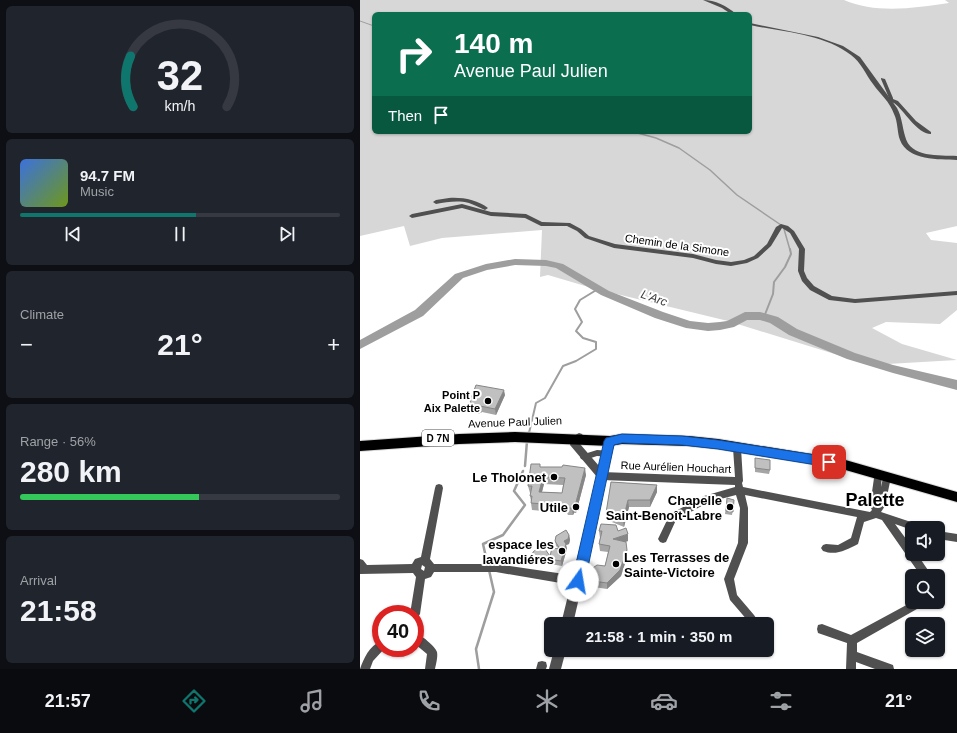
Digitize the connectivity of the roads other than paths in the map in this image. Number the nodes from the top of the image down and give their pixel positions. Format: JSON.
{"nodes":[{"id":1,"x":705,"y":0,"type":"edge"},
{"id":2,"x":731,"y":12,"type":"edge"},
{"id":3,"x":752,"y":24,"type":"edge"},
{"id":4,"x":883,"y":79,"type":"dead end"},
{"id":5,"x":890,"y":100,"type":"junction"},
{"id":6,"x":929,"y":133,"type":"dead end"},
{"id":7,"x":957,"y":158,"type":"edge"},
{"id":8,"x":436,"y":202,"type":"dead end"},
{"id":9,"x":491,"y":214,"type":"junction"},
{"id":10,"x":412,"y":216,"type":"dead end"},
{"id":11,"x":957,"y":293,"type":"edge"},
{"id":12,"x":529,"y":436,"type":"junction"},
{"id":13,"x":608,"y":437,"type":"junction"},
{"id":14,"x":575,"y":440,"type":"junction"},
{"id":15,"x":360,"y":444,"type":"edge"},
{"id":16,"x":737,"y":448,"type":"junction"},
{"id":17,"x":608,"y":453,"type":"junction"},
{"id":18,"x":584,"y":457,"type":"junction"},
{"id":19,"x":602,"y":476,"type":"junction"},
{"id":20,"x":882,"y":476,"type":"junction"},
{"id":21,"x":739,"y":485,"type":"junction"},
{"id":22,"x":439,"y":488,"type":"dead end"},
{"id":23,"x":957,"y":497,"type":"edge"},
{"id":24,"x":877,"y":514,"type":"junction"},
{"id":25,"x":905,"y":524,"type":"edge"},
{"id":26,"x":945,"y":536,"type":"edge"},
{"id":27,"x":957,"y":538,"type":"edge"},
{"id":28,"x":663,"y":539,"type":"dead end"},
{"id":29,"x":826,"y":548,"type":"dead end"},
{"id":30,"x":428,"y":564,"type":"junction"},
{"id":31,"x":362,"y":568,"type":"edge"},
{"id":32,"x":921,"y":569,"type":"edge"},
{"id":33,"x":419,"y":571,"type":"junction"},
{"id":34,"x":578,"y":581,"type":"junction"},
{"id":35,"x":416,"y":605,"type":"edge"},
{"id":36,"x":908,"y":609,"type":"edge"},
{"id":37,"x":569,"y":617,"type":"edge"},
{"id":38,"x":750,"y":617,"type":"edge"},
{"id":39,"x":822,"y":629,"type":"dead end"},
{"id":40,"x":852,"y":640,"type":"junction"},
{"id":41,"x":424,"y":645,"type":"edge"},
{"id":42,"x":372,"y":655,"type":"edge"},
{"id":43,"x":852,"y":655,"type":"junction"},
{"id":44,"x":558,"y":657,"type":"edge"},
{"id":45,"x":365,"y":669,"type":"edge"},
{"id":46,"x":430,"y":669,"type":"edge"},
{"id":47,"x":555,"y":669,"type":"edge"},
{"id":48,"x":851,"y":669,"type":"edge"},
{"id":49,"x":889,"y":669,"type":"edge"}],
"edges":[{"from":1,"to":2,"type":"street"},
{"from":3,"to":5,"type":"street"},
{"from":4,"to":5,"type":"street"},
{"from":5,"to":6,"type":"street"},
{"from":5,"to":7,"type":"street"},
{"from":8,"to":9,"type":"street"},
{"from":9,"to":10,"type":"street","name":"Chemin de la Simone"},
{"from":9,"to":11,"type":"street","name":"Chemin de la Simone"},
{"from":12,"to":13,"type":"main road","name":"Avenue Paul Julien","number":"D 7N"},
{"from":12,"to":14,"type":"main road","name":"Avenue Paul Julien","number":"D 7N"},
{"from":12,"to":15,"type":"main road","name":"Avenue Paul Julien","number":"D 7N"},
{"from":13,"to":14,"type":"main road","name":"Avenue Paul Julien","number":"D 7N"},
{"from":13,"to":16,"type":"main road","name":"Avenue Paul Julien","number":"D 7N"},
{"from":13,"to":17,"type":"street"},
{"from":14,"to":18,"type":"street"},
{"from":16,"to":20,"type":"main road","name":"Avenue Paul Julien","number":"D 7N"},
{"from":16,"to":21,"type":"street","name":"Rue Aurélien Houchart"},
{"from":17,"to":18,"type":"street"},
{"from":17,"to":19,"type":"street"},
{"from":18,"to":19,"type":"street"},
{"from":19,"to":21,"type":"street","name":"Rue Aurélien Houchart"},
{"from":19,"to":34,"type":"street"},
{"from":20,"to":23,"type":"main road","name":"Avenue Paul Julien","number":"D 7N"},
{"from":20,"to":24,"type":"street"},
{"from":21,"to":24,"type":"street"},
{"from":21,"to":28,"type":"street"},
{"from":21,"to":38,"type":"street"},
{"from":22,"to":30,"type":"street"},
{"from":24,"to":25,"type":"street"},
{"from":24,"to":29,"type":"street"},
{"from":24,"to":32,"type":"street"},
{"from":26,"to":27,"type":"street"},
{"from":30,"to":33,"type":"street"},
{"from":30,"to":34,"type":"street"},
{"from":31,"to":33,"type":"street"},
{"from":33,"to":35,"type":"street"},
{"from":34,"to":37,"type":"street"},
{"from":36,"to":40,"type":"street"},
{"from":39,"to":40,"type":"street"},
{"from":40,"to":43,"type":"street"},
{"from":41,"to":46,"type":"street"},
{"from":42,"to":45,"type":"street"},
{"from":43,"to":48,"type":"street"},
{"from":43,"to":49,"type":"street"},
{"from":44,"to":47,"type":"street"}]}
